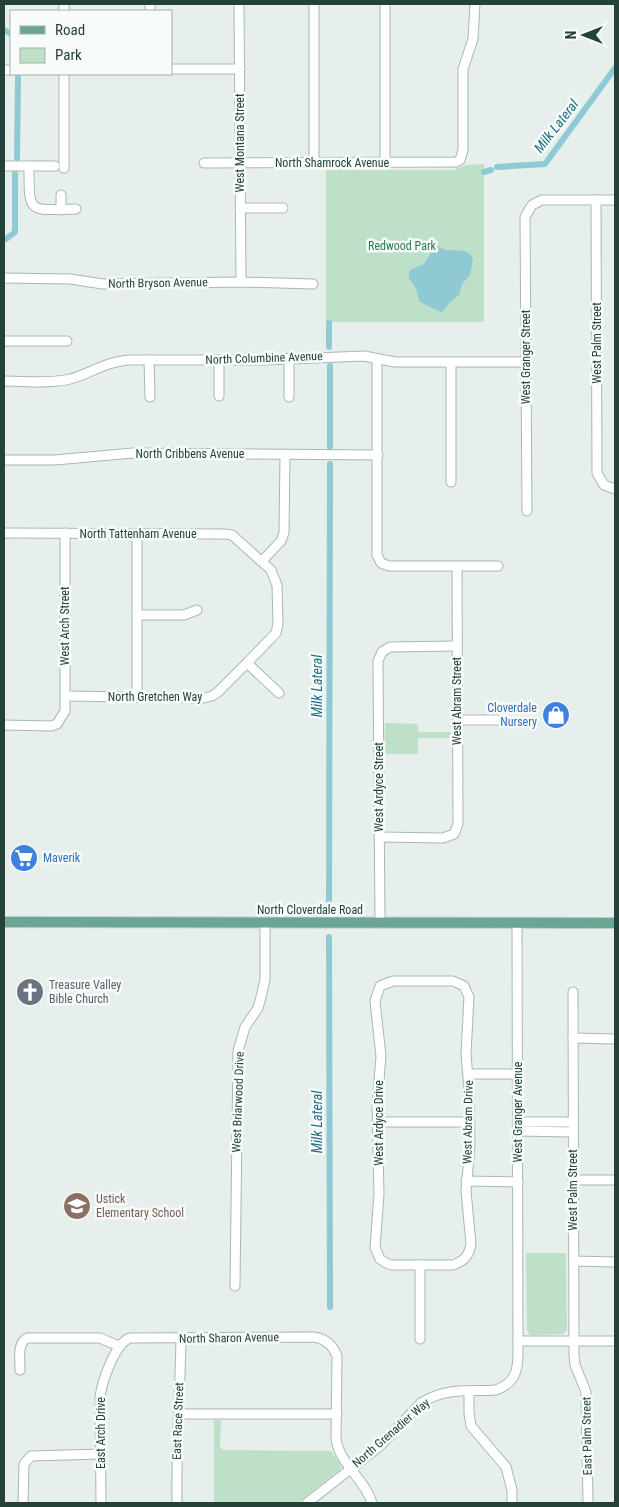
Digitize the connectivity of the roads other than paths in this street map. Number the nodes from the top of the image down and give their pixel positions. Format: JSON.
{"nodes":[{"id":1,"x":239,"y":4,"type":"edge"},
{"id":2,"x":314,"y":4,"type":"edge"},
{"id":3,"x":385,"y":4,"type":"edge"},
{"id":4,"x":475,"y":4,"type":"edge"},
{"id":5,"x":172,"y":69,"type":"edge"},
{"id":6,"x":240,"y":69,"type":"junction"},
{"id":7,"x":64,"y":75,"type":"edge"},
{"id":8,"x":204,"y":163,"type":"dead end"},
{"id":9,"x":240,"y":163,"type":"junction"},
{"id":10,"x":314,"y":163,"type":"junction"},
{"id":11,"x":385,"y":163,"type":"junction"},
{"id":12,"x":4,"y":166,"type":"edge"},
{"id":13,"x":29,"y":166,"type":"junction"},
{"id":14,"x":61,"y":194,"type":"dead end"},
{"id":15,"x":596,"y":200,"type":"junction"},
{"id":16,"x":615,"y":200,"type":"edge"},
{"id":17,"x":240,"y":208,"type":"junction"},
{"id":18,"x":283,"y":208,"type":"dead end"},
{"id":19,"x":76,"y":209,"type":"dead end"},
{"id":20,"x":61,"y":210,"type":"junction"},
{"id":21,"x":4,"y":278,"type":"edge"},
{"id":22,"x":241,"y":282,"type":"junction"},
{"id":23,"x":312,"y":284,"type":"dead end"},
{"id":24,"x":4,"y":341,"type":"edge"},
{"id":25,"x":67,"y":341,"type":"dead end"},
{"id":26,"x":289,"y":358,"type":"junction"},
{"id":27,"x":149,"y":360,"type":"junction"},
{"id":28,"x":219,"y":360,"type":"junction"},
{"id":29,"x":377,"y":360,"type":"junction"},
{"id":30,"x":451,"y":362,"type":"junction"},
{"id":31,"x":526,"y":362,"type":"junction"},
{"id":32,"x":4,"y":381,"type":"edge"},
{"id":33,"x":219,"y":396,"type":"dead end"},
{"id":34,"x":150,"y":397,"type":"dead end"},
{"id":35,"x":289,"y":398,"type":"dead end"},
{"id":36,"x":285,"y":455,"type":"junction"},
{"id":37,"x":378,"y":455,"type":"junction"},
{"id":38,"x":4,"y":460,"type":"edge"},
{"id":39,"x":452,"y":482,"type":"dead end"},
{"id":40,"x":615,"y":489,"type":"edge"},
{"id":41,"x":527,"y":510,"type":"dead end"},
{"id":42,"x":4,"y":533,"type":"edge"},
{"id":43,"x":65,"y":533,"type":"junction"},
{"id":44,"x":136,"y":534,"type":"junction"},
{"id":45,"x":262,"y":561,"type":"junction"},
{"id":46,"x":457,"y":566,"type":"junction"},
{"id":47,"x":498,"y":566,"type":"dead end"},
{"id":48,"x":197,"y":610,"type":"dead end"},
{"id":49,"x":137,"y":615,"type":"junction"},
{"id":50,"x":457,"y":646,"type":"junction"},
{"id":51,"x":247,"y":663,"type":"junction"},
{"id":52,"x":279,"y":693,"type":"dead end"},
{"id":53,"x":66,"y":696,"type":"junction"},
{"id":54,"x":137,"y":697,"type":"junction"},
{"id":55,"x":458,"y":720,"type":"junction"},
{"id":56,"x":497,"y":720,"type":"dead end"},
{"id":57,"x":4,"y":725,"type":"edge"},
{"id":58,"x":378,"y":837,"type":"junction"},
{"id":59,"x":4,"y":922,"type":"edge"},
{"id":60,"x":265,"y":922,"type":"junction"},
{"id":61,"x":380,"y":923,"type":"junction"},
{"id":62,"x":517,"y":923,"type":"junction"},
{"id":63,"x":615,"y":923,"type":"edge"},
{"id":64,"x":380,"y":986,"type":"joint"},
{"id":65,"x":573,"y":992,"type":"dead end"},
{"id":66,"x":573,"y":1038,"type":"junction"},
{"id":67,"x":615,"y":1038,"type":"edge"},
{"id":68,"x":468,"y":1074,"type":"junction"},
{"id":69,"x":517,"y":1074,"type":"junction"},
{"id":70,"x":377,"y":1122,"type":"junction"},
{"id":71,"x":470,"y":1122,"type":"junction"},
{"id":72,"x":518,"y":1127,"type":"junction"},
{"id":73,"x":573,"y":1127,"type":"junction"},
{"id":74,"x":573,"y":1180,"type":"junction"},
{"id":75,"x":615,"y":1180,"type":"edge"},
{"id":76,"x":466,"y":1181,"type":"junction"},
{"id":77,"x":518,"y":1182,"type":"junction"},
{"id":78,"x":574,"y":1261,"type":"junction"},
{"id":79,"x":615,"y":1262,"type":"edge"},
{"id":80,"x":420,"y":1265,"type":"junction"},
{"id":81,"x":235,"y":1286,"type":"dead end"},
{"id":82,"x":181,"y":1339,"type":"junction"},
{"id":83,"x":420,"y":1339,"type":"dead end"},
{"id":84,"x":518,"y":1341,"type":"junction"},
{"id":85,"x":574,"y":1341,"type":"junction"},
{"id":86,"x":615,"y":1341,"type":"edge"},
{"id":87,"x":122,"y":1343,"type":"junction"},
{"id":88,"x":20,"y":1370,"type":"dead end"},
{"id":89,"x":513,"y":1380,"type":"joint"},
{"id":90,"x":469,"y":1391,"type":"junction"},
{"id":91,"x":180,"y":1414,"type":"junction"},
{"id":92,"x":337,"y":1414,"type":"junction"},
{"id":93,"x":100,"y":1454,"type":"junction"},
{"id":94,"x":350,"y":1469,"type":"junction"},
{"id":95,"x":23,"y":1503,"type":"edge"},
{"id":96,"x":101,"y":1503,"type":"edge"},
{"id":97,"x":177,"y":1503,"type":"edge"},
{"id":98,"x":306,"y":1503,"type":"edge"},
{"id":99,"x":372,"y":1503,"type":"edge"},
{"id":100,"x":512,"y":1503,"type":"edge"},
{"id":101,"x":588,"y":1503,"type":"edge"}],
"edges":[{"from":1,"to":6,"type":"street","name":"West Montana Street"},
{"from":2,"to":10,"type":"street"},
{"from":3,"to":11,"type":"street"},
{"from":4,"to":11,"type":"street","name":"North Shamrock Avenue"},
{"from":5,"to":6,"type":"street"},
{"from":6,"to":9,"type":"street","name":"West Montana Street"},
{"from":7,"to":13,"type":"street"},
{"from":8,"to":9,"type":"street","name":"North Shamrock Avenue"},
{"from":9,"to":10,"type":"street","name":"North Shamrock Avenue"},
{"from":9,"to":17,"type":"street","name":"West Montana Street"},
{"from":10,"to":11,"type":"street","name":"North Shamrock Avenue"},
{"from":12,"to":13,"type":"street"},
{"from":13,"to":20,"type":"street"},
{"from":14,"to":20,"type":"street"},
{"from":15,"to":16,"type":"street"},
{"from":15,"to":31,"type":"street","name":"West Granger Street"},
{"from":15,"to":40,"type":"street","name":"West Palm Street"},
{"from":17,"to":18,"type":"street"},
{"from":17,"to":22,"type":"street","name":"West Montana Street"},
{"from":19,"to":20,"type":"street"},
{"from":21,"to":22,"type":"street","name":"North Bryson Avenue"},
{"from":22,"to":23,"type":"street","name":"North Bryson Avenue"},
{"from":24,"to":25,"type":"street"},
{"from":26,"to":28,"type":"street","name":"North Columbine Avenue"},
{"from":26,"to":29,"type":"street","name":"North Columbine Avenue"},
{"from":26,"to":35,"type":"street"},
{"from":27,"to":28,"type":"street","name":"North Columbine Avenue"},
{"from":27,"to":32,"type":"street","name":"North Columbine Avenue"},
{"from":27,"to":34,"type":"street"},
{"from":28,"to":33,"type":"street"},
{"from":29,"to":30,"type":"street","name":"North Columbine Avenue"},
{"from":29,"to":37,"type":"street"},
{"from":30,"to":31,"type":"street","name":"North Columbine Avenue"},
{"from":30,"to":39,"type":"street"},
{"from":31,"to":41,"type":"street","name":"West Granger Street"},
{"from":36,"to":37,"type":"street","name":"North Cribbens Avenue"},
{"from":36,"to":38,"type":"street","name":"North Cribbens Avenue"},
{"from":36,"to":45,"type":"street"},
{"from":37,"to":46,"type":"street"},
{"from":42,"to":43,"type":"street","name":"North Tattenham Avenue"},
{"from":43,"to":44,"type":"street","name":"North Tattenham Avenue"},
{"from":43,"to":53,"type":"street","name":"West Arch Street"},
{"from":44,"to":45,"type":"street","name":"North Tattenham Avenue"},
{"from":44,"to":49,"type":"street"},
{"from":45,"to":51,"type":"street","name":"North Tattenham Avenue"},
{"from":46,"to":47,"type":"street"},
{"from":46,"to":50,"type":"street","name":"West Abram Street"},
{"from":48,"to":49,"type":"street"},
{"from":49,"to":54,"type":"street"},
{"from":50,"to":55,"type":"street","name":"West Abram Street"},
{"from":50,"to":58,"type":"street","name":"West Ardyce Street"},
{"from":51,"to":52,"type":"street"},
{"from":51,"to":54,"type":"street","name":"North Gretchen Way"},
{"from":53,"to":54,"type":"street","name":"North Gretchen Way"},
{"from":53,"to":57,"type":"street","name":"West Arch Street"},
{"from":55,"to":56,"type":"street"},
{"from":55,"to":58,"type":"street","name":"West Abram Street"},
{"from":58,"to":61,"type":"street","name":"West Ardyce Street"},
{"from":59,"to":60,"type":"main road","name":"North Cloverdale Road"},
{"from":60,"to":61,"type":"main road","name":"North Cloverdale Road"},
{"from":60,"to":81,"type":"street","name":"West Briarwood Drive"},
{"from":61,"to":62,"type":"main road","name":"North Cloverdale Road"},
{"from":62,"to":63,"type":"main road","name":"North Cloverdale Road"},
{"from":62,"to":69,"type":"street","name":"West Granger Avenue"},
{"from":64,"to":68,"type":"street","name":"West Abram Drive"},
{"from":64,"to":70,"type":"street","name":"West Ardyce Drive"},
{"from":65,"to":66,"type":"street","name":"West Palm Street"},
{"from":66,"to":67,"type":"street"},
{"from":66,"to":73,"type":"street","name":"West Palm Street"},
{"from":68,"to":69,"type":"street"},
{"from":68,"to":71,"type":"street","name":"West Abram Drive"},
{"from":69,"to":72,"type":"street","name":"West Granger Avenue"},
{"from":70,"to":71,"type":"street"},
{"from":70,"to":80,"type":"street","name":"West Ardyce Drive"},
{"from":71,"to":76,"type":"street","name":"West Abram Drive"},
{"from":72,"to":73,"type":"street"},
{"from":72,"to":77,"type":"street","name":"West Granger Avenue"},
{"from":73,"to":74,"type":"street","name":"West Palm Street"},
{"from":74,"to":75,"type":"street"},
{"from":74,"to":78,"type":"street","name":"West Palm Street"},
{"from":76,"to":77,"type":"street"},
{"from":76,"to":80,"type":"street","name":"West Abram Drive"},
{"from":77,"to":84,"type":"street","name":"West Granger Avenue"},
{"from":78,"to":79,"type":"street"},
{"from":78,"to":85,"type":"street","name":"West Palm Street"},
{"from":80,"to":83,"type":"street"},
{"from":82,"to":87,"type":"street","name":"North Sharon Avenue"},
{"from":82,"to":91,"type":"street","name":"East Race Street"},
{"from":82,"to":92,"type":"street","name":"North Sharon Avenue"},
{"from":84,"to":85,"type":"street"},
{"from":84,"to":89,"type":"street","name":"West Granger Avenue"},
{"from":85,"to":86,"type":"street"},
{"from":85,"to":101,"type":"street","name":"East Palm Street"},
{"from":87,"to":88,"type":"street","name":"North Sharon Avenue"},
{"from":87,"to":93,"type":"street","name":"East Arch Drive"},
{"from":89,"to":90,"type":"street","name":"North Grenadier Way"},
{"from":90,"to":94,"type":"street","name":"North Grenadier Way"},
{"from":90,"to":100,"type":"street"},
{"from":91,"to":92,"type":"street"},
{"from":91,"to":97,"type":"street","name":"East Race Street"},
{"from":92,"to":94,"type":"street"},
{"from":93,"to":95,"type":"street"},
{"from":93,"to":96,"type":"street","name":"East Arch Drive"},
{"from":94,"to":98,"type":"street","name":"North Grenadier Way"},
{"from":94,"to":99,"type":"street"}]}
